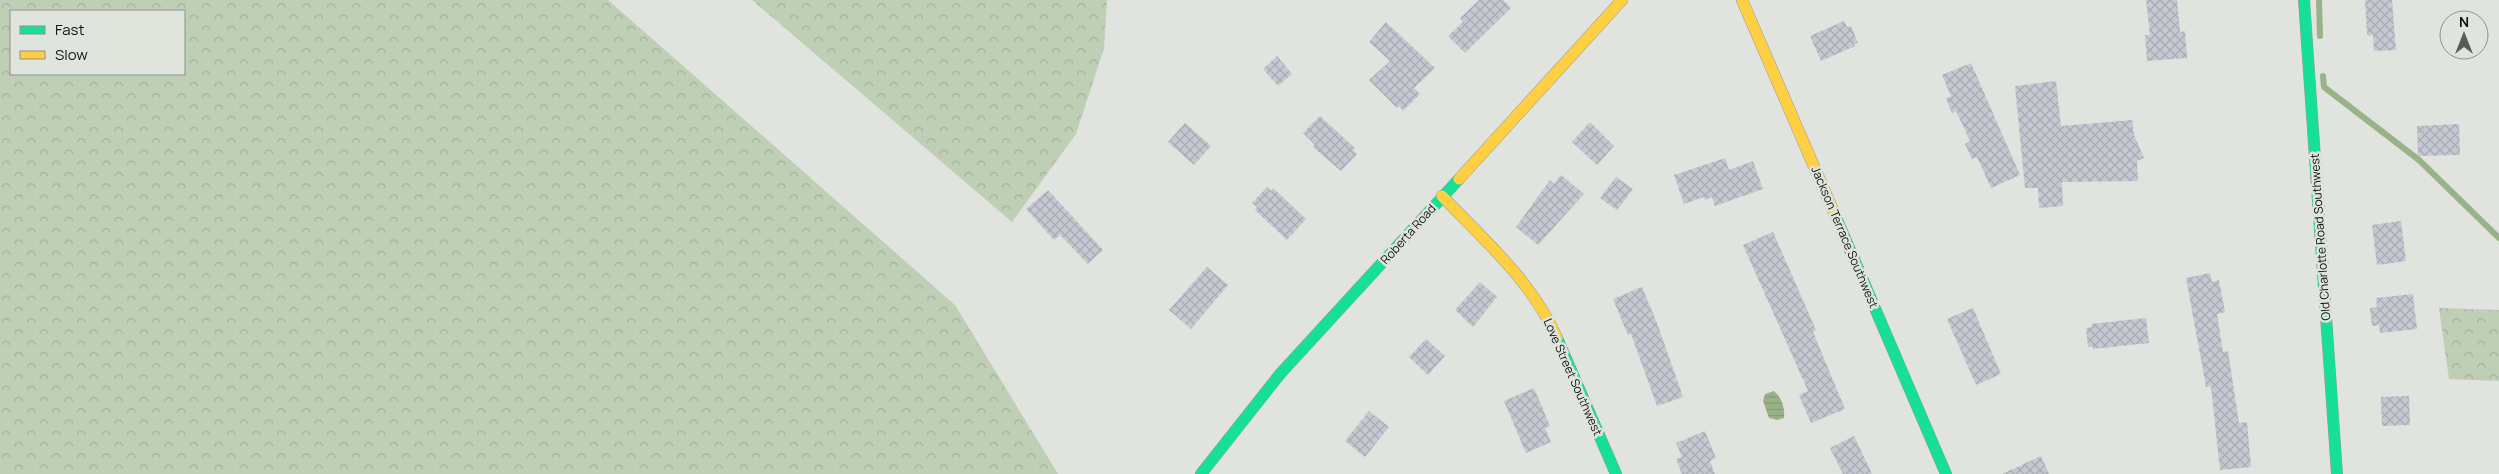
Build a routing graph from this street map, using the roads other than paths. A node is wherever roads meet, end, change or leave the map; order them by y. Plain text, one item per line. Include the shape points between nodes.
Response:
1 (1622, 0) edge
2 (1742, 0) edge
3 (2304, 0) edge
4 (1442, 196) junction
5 (1201, 474) edge
6 (1616, 474) edge
7 (1946, 474) edge
8 (2338, 474) edge

1 - 4 street, Roberta Road
2 - 7 street, Jackson Terrace Southwest
3 - 8 street, Old Charlotte Road Southwest
4 - 5 street, Roberta Road via 1280,374
4 - 6 street, Love Street Southwest via 1524,281 1548,318

